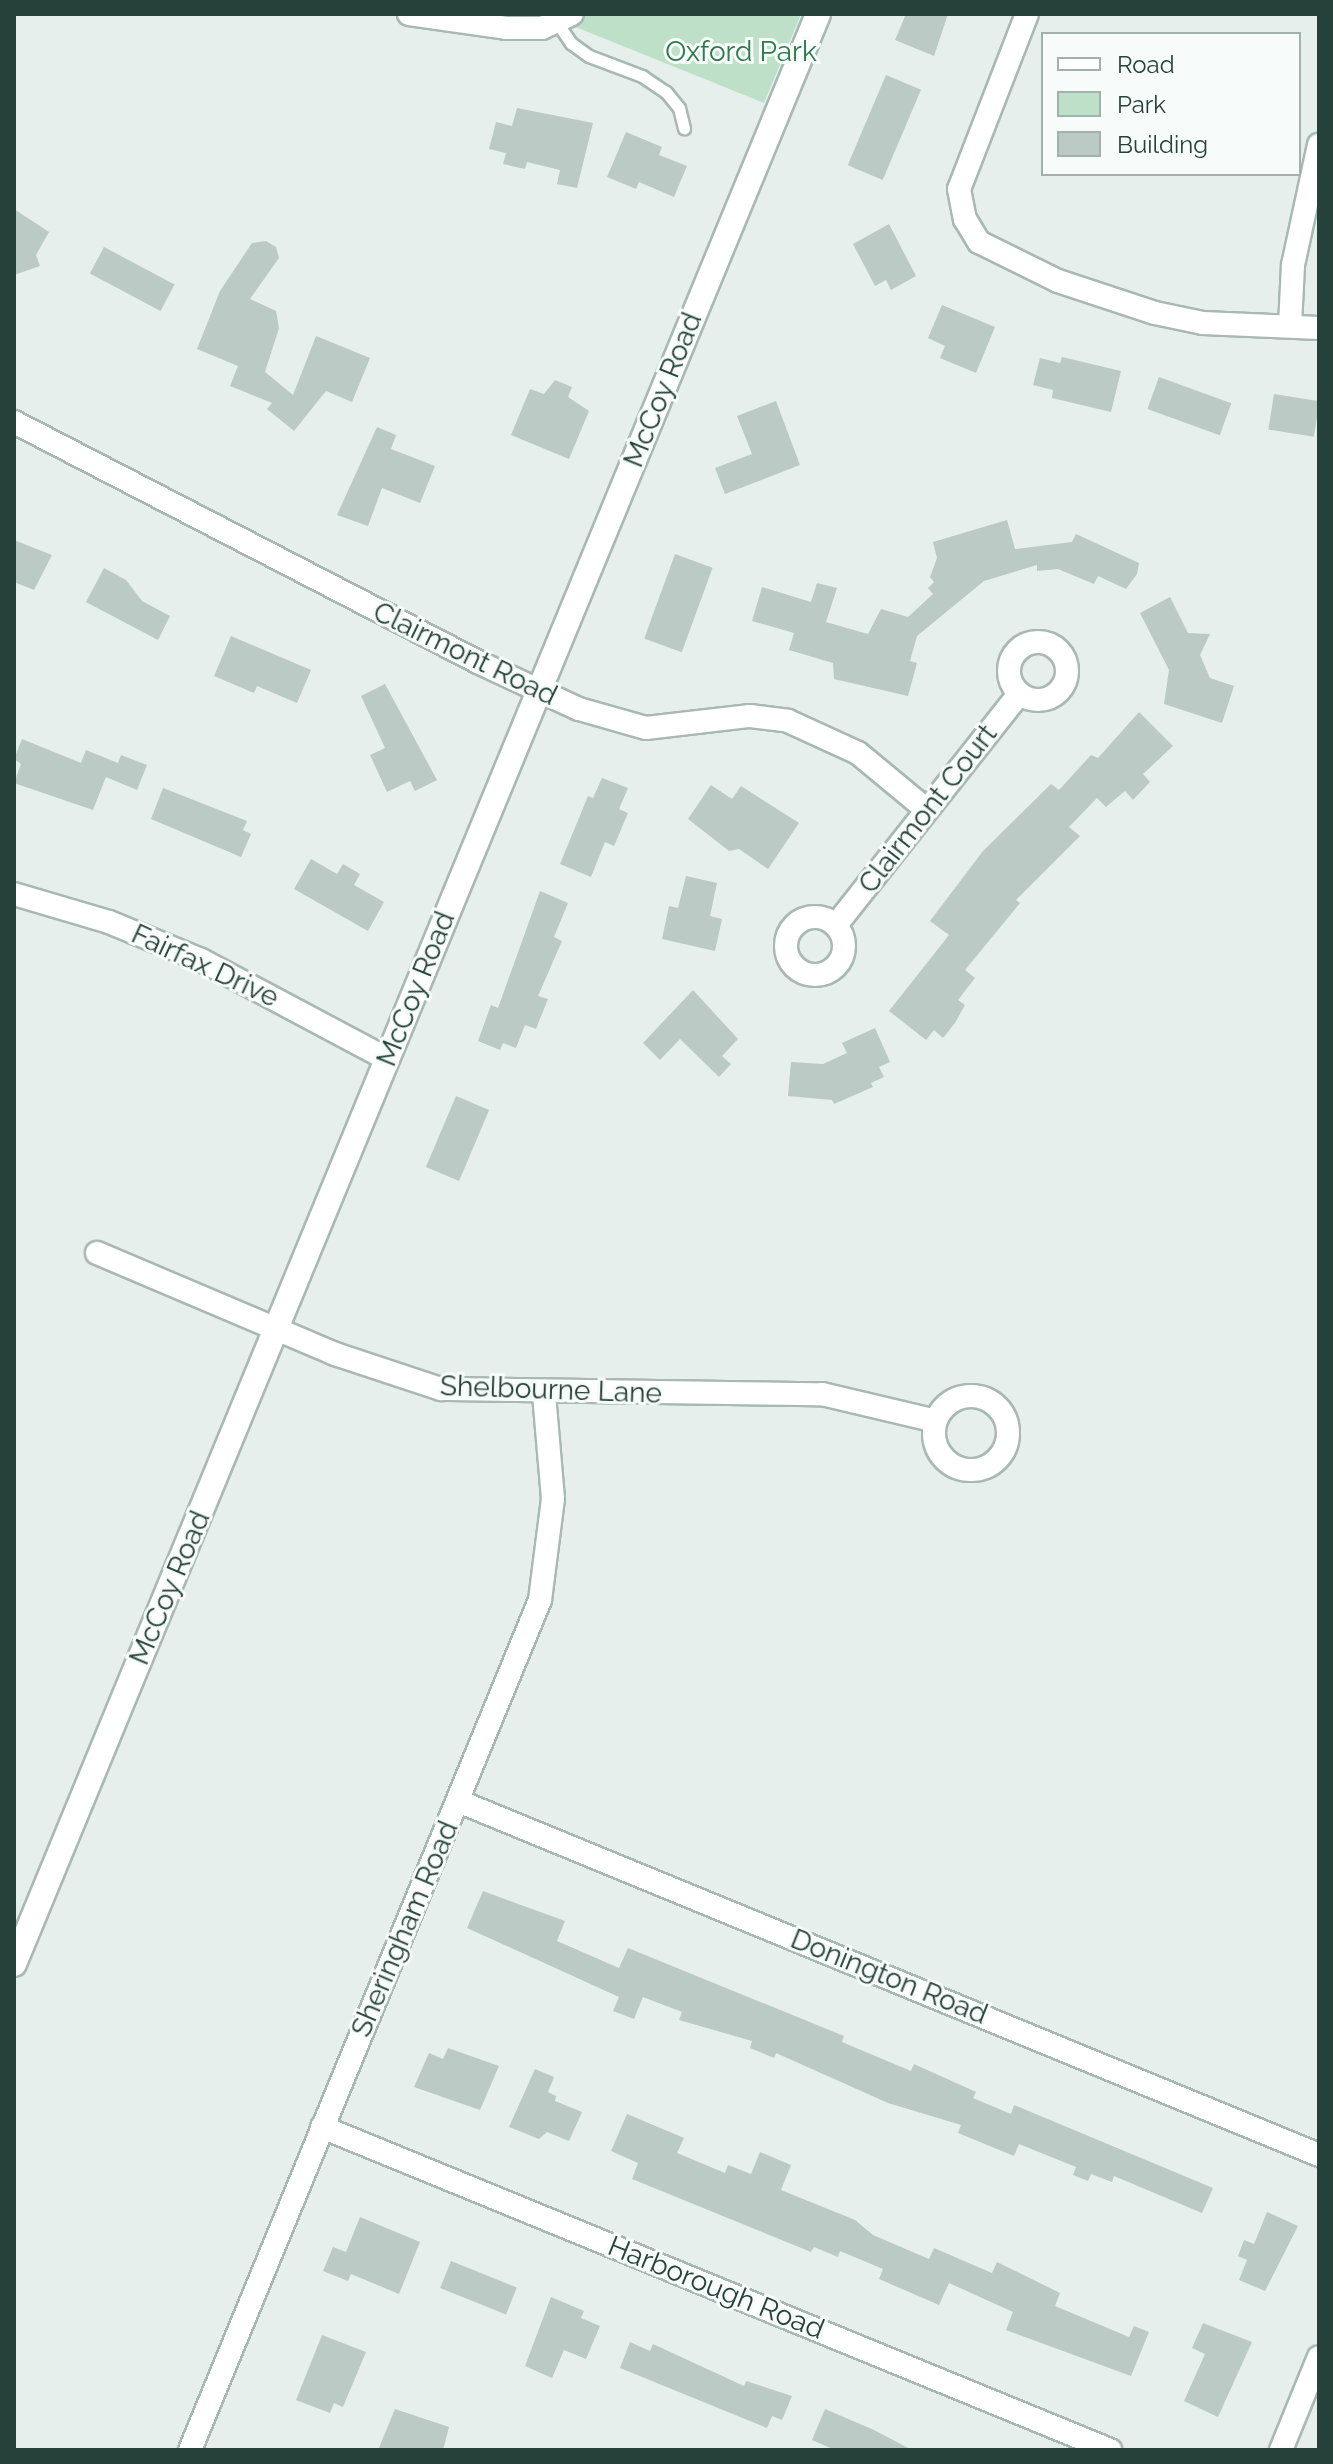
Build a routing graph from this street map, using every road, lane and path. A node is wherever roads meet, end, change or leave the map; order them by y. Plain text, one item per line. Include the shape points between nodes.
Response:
1 (409, 14) edge
2 (818, 14) edge
3 (1027, 14) edge
4 (564, 18) edge
5 (684, 128) dead end
6 (1319, 145) edge
7 (1290, 325) junction
8 (1319, 328) edge
9 (14, 422) edge
10 (538, 691) junction
11 (1019, 694) dead end
12 (927, 810) junction
13 (14, 894) edge
14 (836, 925) dead end
15 (387, 1059) junction
16 (97, 1253) dead end
17 (277, 1329) junction
18 (544, 1394) junction
19 (932, 1420) dead end
20 (458, 1801) junction
21 (14, 1964) edge
22 (322, 2127) junction
23 (1319, 2155) edge
24 (1319, 2357) edge
25 (190, 2450) edge
26 (1110, 2450) edge
27 (1281, 2450) edge

1 - 4 street via 506,28 542,28
2 - 10 main road, McCoy Road
3 - 7 street via 959,189 965,219 979,242 1111,300 1203,323
4 - 5 lane via 571,43 666,92 679,108
6 - 7 street via 1293,265
7 - 8 street
9 - 10 street, Clairmont Road
10 - 12 street, Clairmont Road via 646,728 750,716 788,721 858,753
10 - 15 main road, McCoy Road
11 - 12 street, Clairmont Court
12 - 14 street, Clairmont Court
13 - 15 street, Fairfax Drive via 109,922 201,960
15 - 17 main road, McCoy Road
16 - 17 street, Shelbourne Lane
17 - 18 street, Shelbourne Lane via 417,1383
17 - 21 main road, McCoy Road
18 - 19 street, Shelbourne Lane via 822,1394
18 - 20 street, Sheringham Road via 553,1499 540,1600
20 - 22 street, Sheringham Road
20 - 23 street, Donington Road
22 - 25 street, Sheringham Road
22 - 26 street, Harborough Road
24 - 27 street

